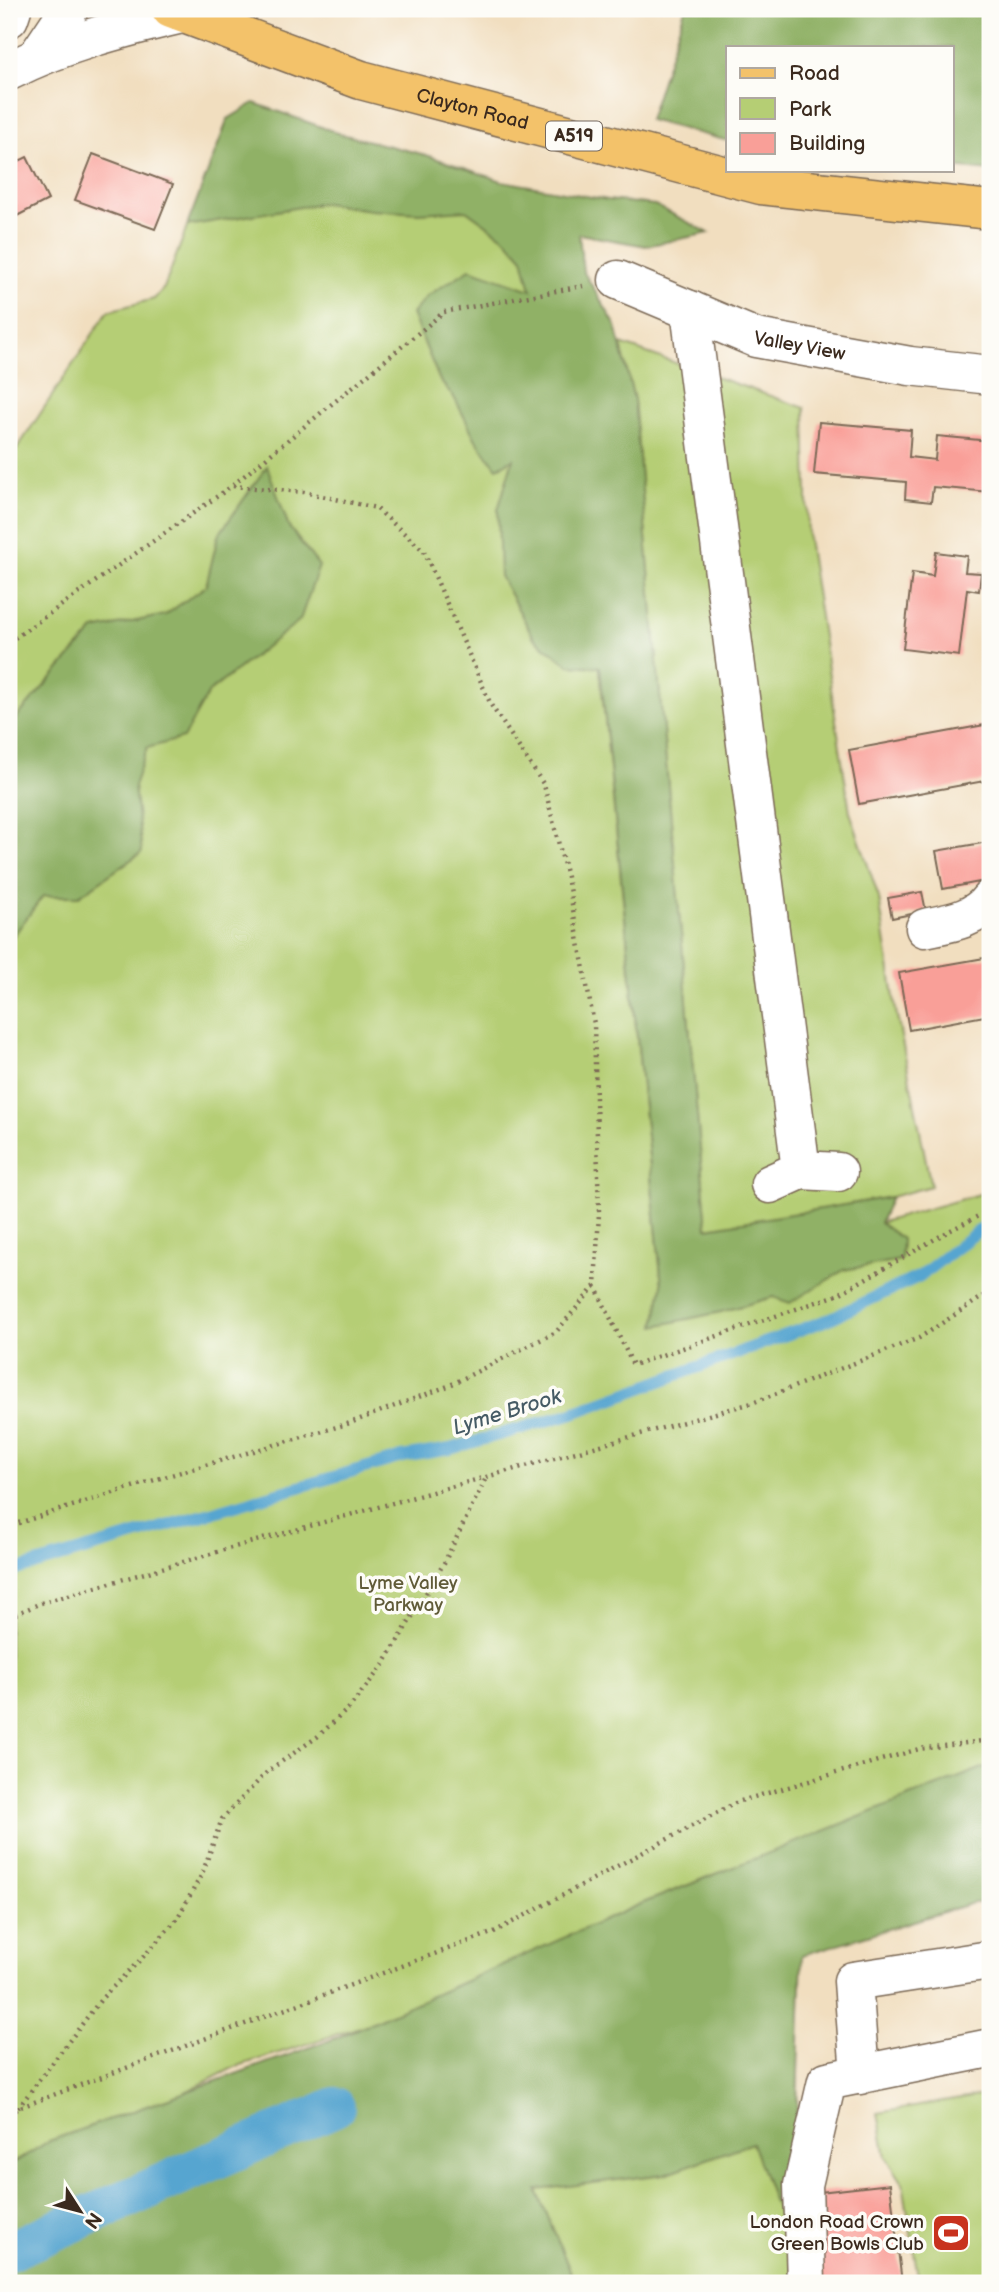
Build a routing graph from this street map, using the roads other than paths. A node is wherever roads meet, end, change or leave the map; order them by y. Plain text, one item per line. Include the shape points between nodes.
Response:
1 (12, 9) edge
2 (69, 9) edge
3 (176, 11) edge
4 (9, 18) edge
5 (23, 64) edge
6 (990, 210) edge
7 (618, 280) road end
8 (691, 310) junction
9 (990, 374) edge
10 (990, 899) edge
11 (925, 928) dead end
12 (838, 1172) dead end
13 (990, 1960) edge
14 (990, 2048) edge
15 (860, 2075) junction
16 (806, 2283) edge

1 - 4 street
2 - 5 street
3 - 5 street via 104,32
3 - 6 main road, Clayton Road / A519 via 361,80 761,185
7 - 8 street, Valley View
8 - 9 street, Valley View via 756,338 910,366
8 - 12 street via 785,1177
10 - 11 street via 965,919
13 - 15 street via 853,1981
14 - 15 street
15 - 16 street via 827,2081 803,2185

